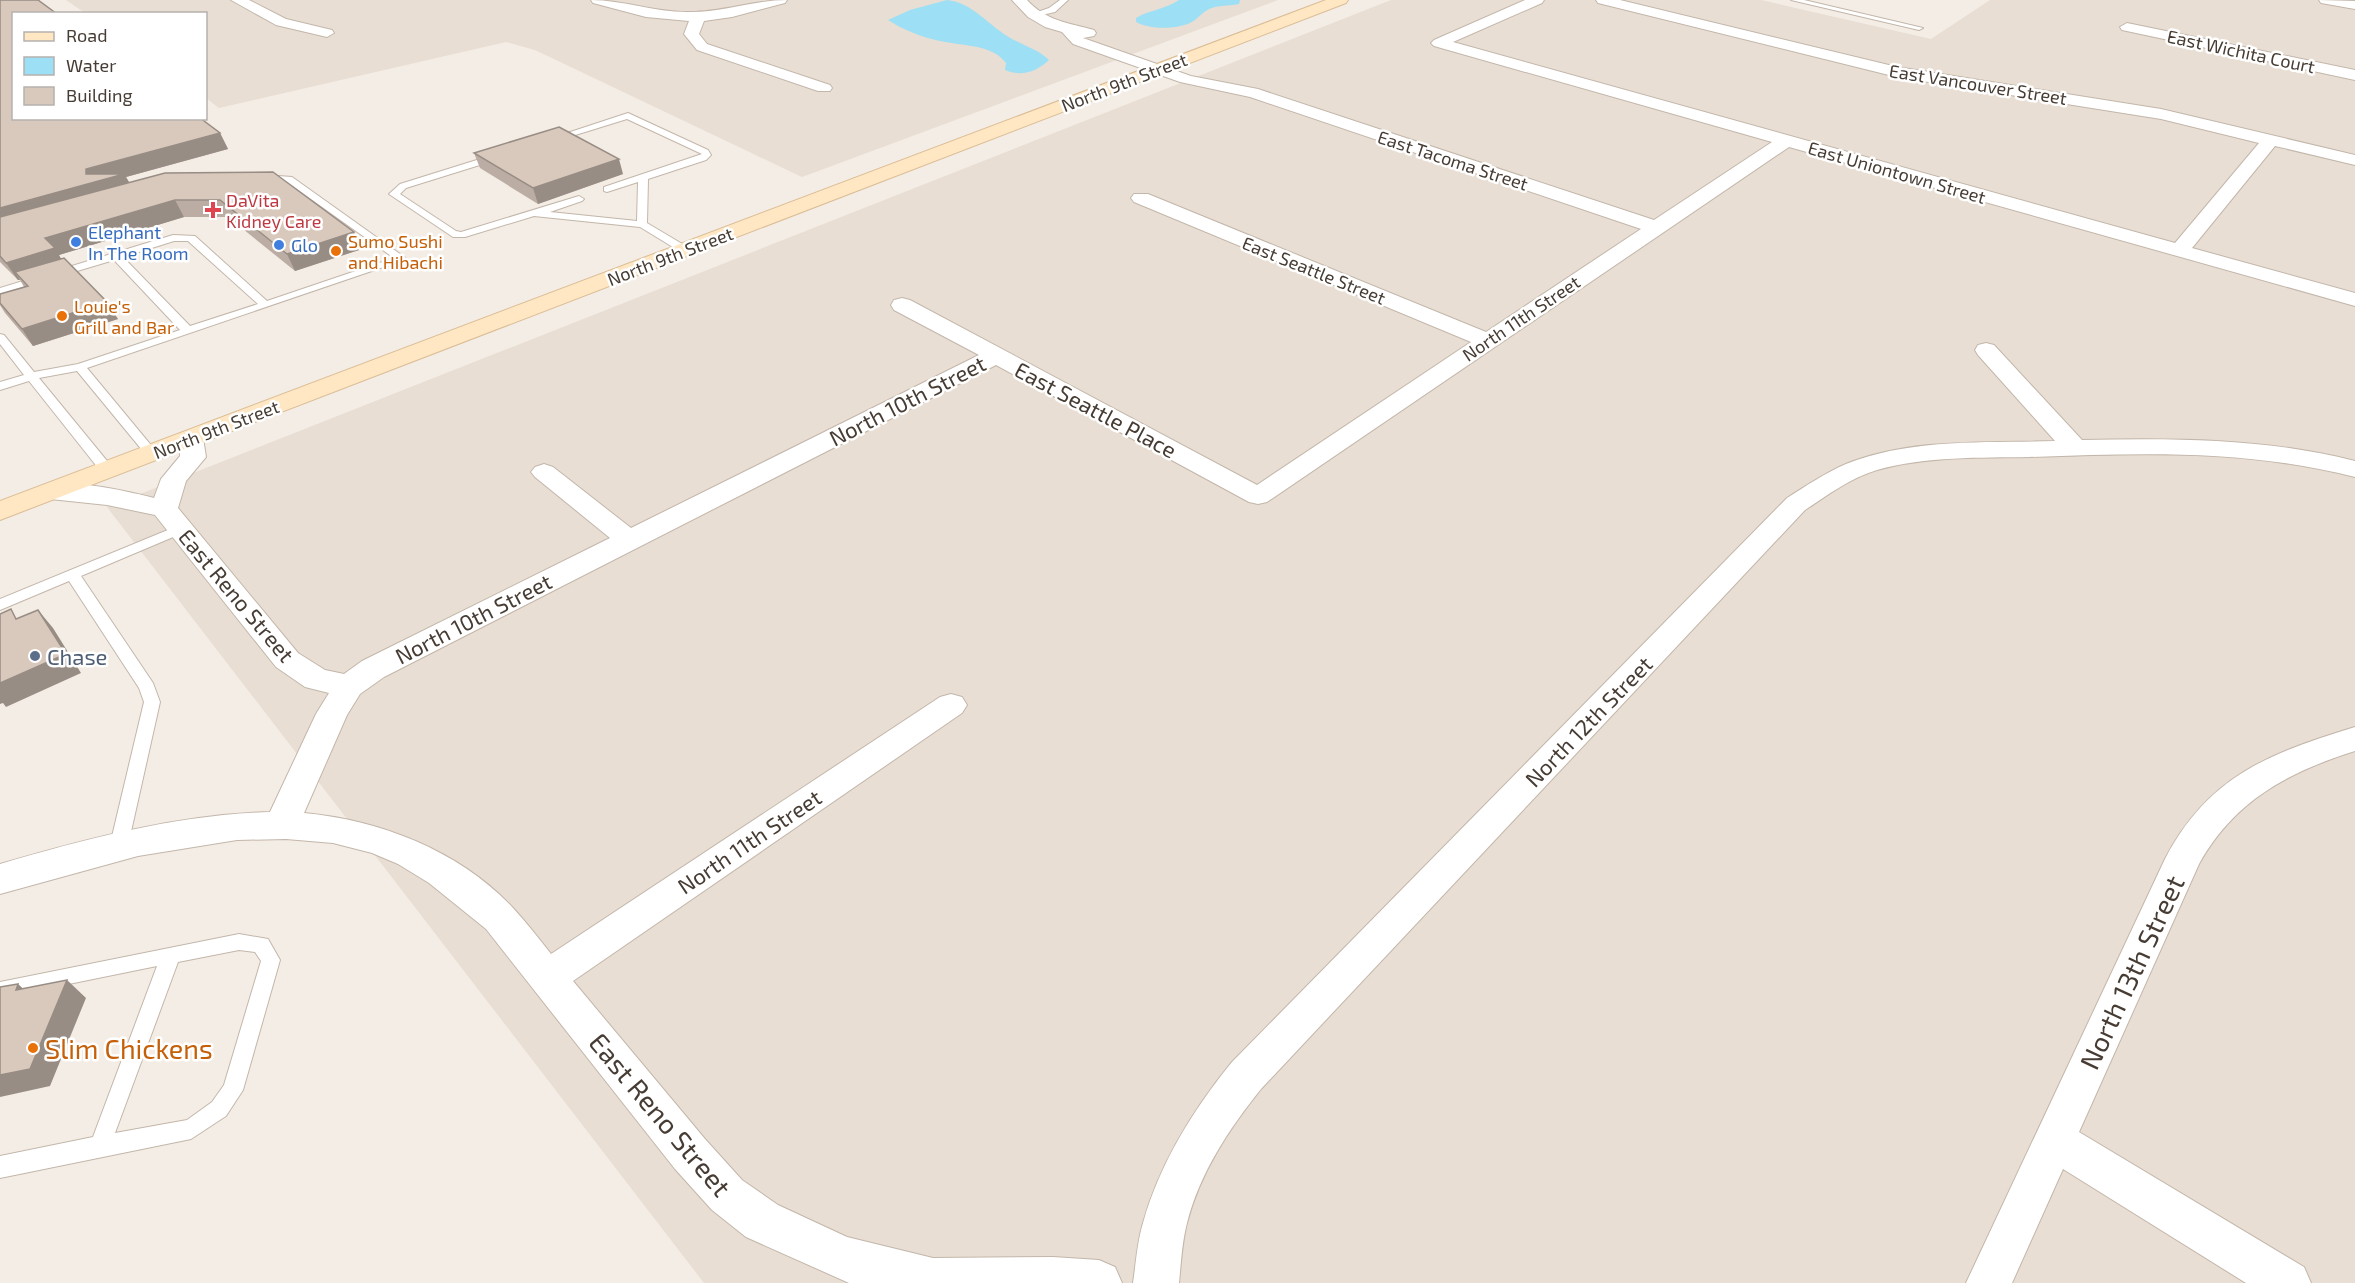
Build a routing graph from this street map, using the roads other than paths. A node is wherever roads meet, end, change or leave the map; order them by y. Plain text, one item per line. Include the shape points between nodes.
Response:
1 (238, 0) edge
2 (598, 0) edge
3 (780, 0) edge
4 (1018, 0) edge
5 (1064, 0) edge
6 (1340, 0) edge
7 (1537, 0) edge
8 (1603, 0) edge
9 (1799, 0) edge
10 (2326, 0) edge
11 (2355, 6) edge
12 (1033, 15) junction
13 (698, 17) junction
14 (2127, 27) dead end
15 (1919, 28) dead end
16 (1069, 31) junction
17 (327, 33) dead end
18 (1180, 61) junction
19 (1159, 69) junction
20 (2355, 75) edge
21 (824, 88) dead end
22 (1252, 92) junction
23 (2271, 140) junction
24 (546, 141) edge
25 (1785, 141) junction
26 (502, 155) edge
27 (2355, 160) edge
28 (642, 177) junction
29 (256, 178) edge
30 (607, 189) edge
31 (579, 198) edge
32 (1141, 198) dead end
33 (534, 213) junction
34 (642, 224) junction
35 (1655, 227) junction
36 (685, 250) junction
37 (2179, 251) junction
38 (116, 256) junction
39 (0, 291) edge
40 (2355, 300) edge
41 (266, 305) junction
42 (902, 305) dead end
43 (188, 331) junction
44 (0, 337) edge
45 (1487, 341) junction
46 (1986, 350) dead end
47 (995, 356) junction
48 (80, 367) junction
49 (32, 376) junction
50 (0, 386) edge
51 (191, 438) junction
52 (2075, 448) junction
53 (151, 453) junction
54 (2355, 469) edge
55 (107, 470) junction
56 (544, 472) dead end
57 (50, 492) junction
58 (1258, 496) joint
59 (0, 511) edge
60 (172, 519) junction
61 (629, 540) junction
62 (72, 574) junction
63 (0, 605) edge
64 (349, 686) junction
65 (951, 705) dead end
66 (2355, 739) edge
67 (281, 826) junction
68 (119, 845) junction
69 (0, 879) edge
70 (171, 955) junction
71 (547, 978) junction
72 (0, 990) edge
73 (2054, 1140) junction
74 (100, 1146) junction
75 (0, 1167) edge
76 (1099, 1283) edge
77 (1156, 1283) edge
78 (1989, 1283) edge
79 (2288, 1283) edge

1 - 17 street via 281,22
2 - 13 street via 662,17
3 - 13 street via 745,12
4 - 12 street, East Tacoma Street
5 - 12 lane via 1052,10
6 - 18 main road, North 9th Street
7 - 25 street, East Uniontown Street via 1439,43
8 - 23 street, East Vancouver Street via 1897,72 2161,114
9 - 15 lane
10 - 11 street
12 - 16 street, East Tacoma Street
13 - 21 street via 691,34 702,47
14 - 20 street, East Wichita Court
16 - 18 street, East Tacoma Street via 1098,35
16 - 19 street, East Tacoma Street via 1078,41
18 - 19 main road, North 9th Street
18 - 22 street, East Tacoma Street via 1237,81
19 - 22 street, East Tacoma Street via 1222,89
19 - 36 main road, North 9th Street
22 - 35 street, East Tacoma Street
23 - 27 street, East Vancouver Street
23 - 37 street
24 - 28 lane via 628,116 707,155
25 - 35 street, North 11th Street
25 - 37 street, East Uniontown Street
26 - 33 lane via 403,186 394,194 453,234
28 - 30 lane
28 - 34 lane
29 - 41 lane via 289,179 402,259
31 - 33 lane
32 - 45 street, East Seattle Street
33 - 34 lane
34 - 36 lane
35 - 45 street, North 11th Street
36 - 51 main road, North 9th Street
37 - 40 street, East Uniontown Street
38 - 39 lane
38 - 41 lane via 173,238 191,238
38 - 43 lane
41 - 43 lane
42 - 47 street, East Seattle Place
43 - 48 lane
44 - 49 lane
45 - 58 street, North 11th Street
46 - 52 street
47 - 58 street, East Seattle Place
47 - 61 street, North 10th Street
48 - 49 lane
48 - 53 lane
49 - 50 lane
49 - 55 lane
51 - 53 main road, North 9th Street
51 - 60 street, East Reno Street via 193,457 174,479
52 - 54 street via 2247,450
52 - 77 street, North 12th Street via 1948,452 1886,460 1845,473 1796,504 1244,1077 1190,1157 1165,1224
53 - 55 main road, North 9th Street
55 - 57 main road, North 9th Street
56 - 61 street
57 - 59 main road, North 9th Street
57 - 60 street, East Reno Street via 106,495 143,502
60 - 62 lane
60 - 64 street, East Reno Street via 287,660 316,679
61 - 64 street, North 10th Street via 373,669
62 - 63 lane
62 - 68 lane via 147,687 152,702
64 - 67 street, North 10th Street via 332,714
65 - 71 street, North 11th Street
66 - 73 street, North 13th Street via 2306,754 2261,776 2230,797 2206,822 2183,859
67 - 68 street via 184,832
67 - 71 street, East Reno Street via 333,829 377,840 423,860 466,888 499,918
68 - 69 street
70 - 72 lane
70 - 74 lane
70 - 74 lane via 239,942 261,945 271,960 233,1090 219,1109 191,1129
71 - 76 street, East Reno Street via 690,1154 728,1195 762,1221 843,1259 933,1281
73 - 78 street, North 13th Street
73 - 79 street
74 - 75 lane

